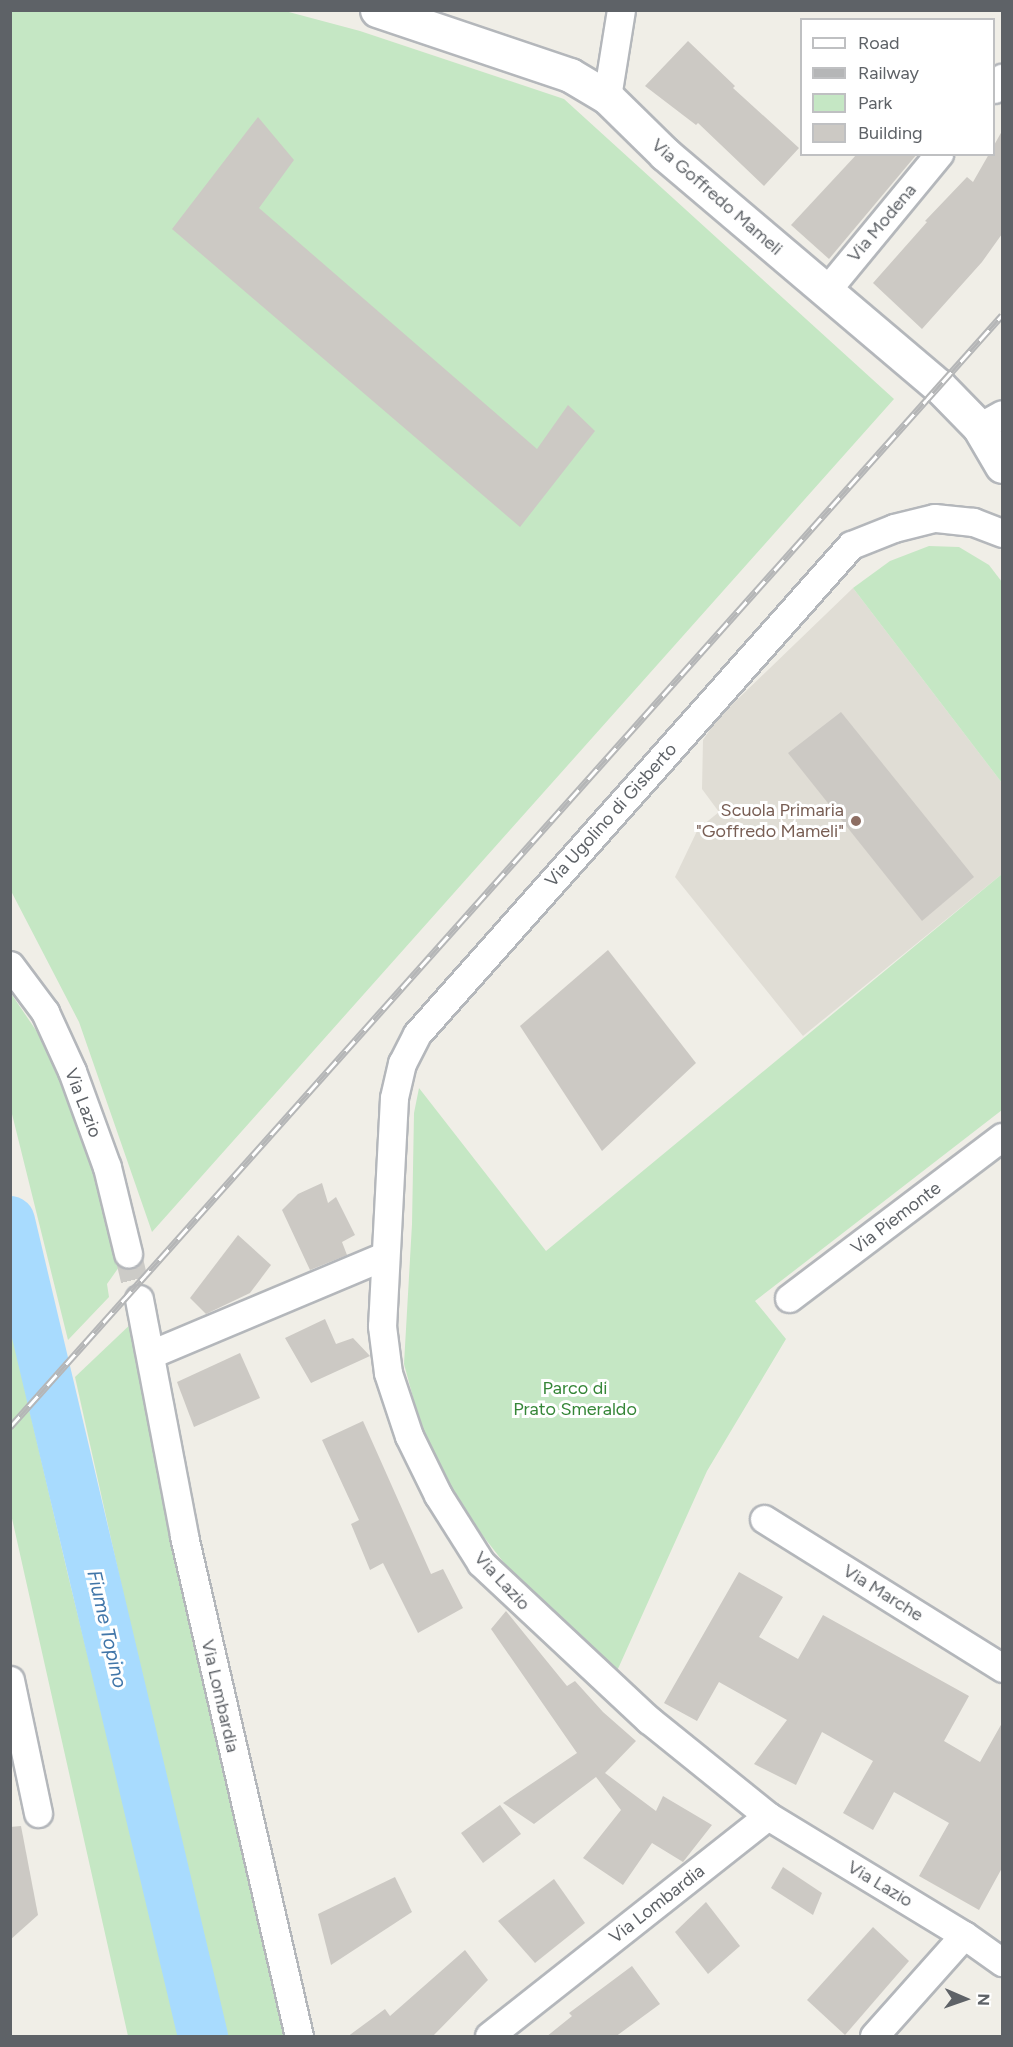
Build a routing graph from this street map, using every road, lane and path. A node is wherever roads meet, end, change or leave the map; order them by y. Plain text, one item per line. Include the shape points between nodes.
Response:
1 (377, 10) edge
2 (621, 10) edge
3 (607, 97) junction
4 (937, 156) edge
5 (826, 291) junction
6 (991, 420) edge
7 (1002, 466) edge
8 (1002, 533) edge
9 (10, 964) edge
10 (1002, 1137) edge
11 (128, 1253) tunnel mouth
12 (384, 1256) junction
13 (789, 1298) dead end
14 (139, 1299) tunnel mouth
15 (151, 1354) junction
16 (764, 1519) dead end
17 (1002, 1668) edge
18 (10, 1680) edge
19 (38, 1813) dead end
20 (768, 1816) junction
21 (964, 1935) junction
22 (1002, 1962) edge
23 (299, 2037) edge
24 (489, 2037) edge
25 (874, 2037) edge

1 - 3 main road, Via Goffredo Mameli via 570,75
2 - 3 street
3 - 5 main road, Via Goffredo Mameli via 665,154
4 - 5 street, Via Modena
5 - 6 main road, Via Goffredo Mameli via 939,386
6 - 7 main road, Via Goffredo Mameli
8 - 12 street, Via Ugolino di Gisberto via 973,522 934,519 894,528 851,545 417,1034 402,1063 394,1098
9 - 11 street, Via Lazio via 45,1012 72,1071 107,1167
10 - 13 street, Via Piemonte
12 - 15 street
12 - 20 street, Via Lazio via 382,1326 388,1373 409,1436 438,1495 481,1563 649,1720
14 - 15 street
15 - 23 street, Via Lombardia via 184,1536
16 - 17 street, Via Marche
18 - 19 street
20 - 21 street, Via Lazio
20 - 24 street, Via Lombardia
21 - 22 street, Via Lazio
21 - 25 street

